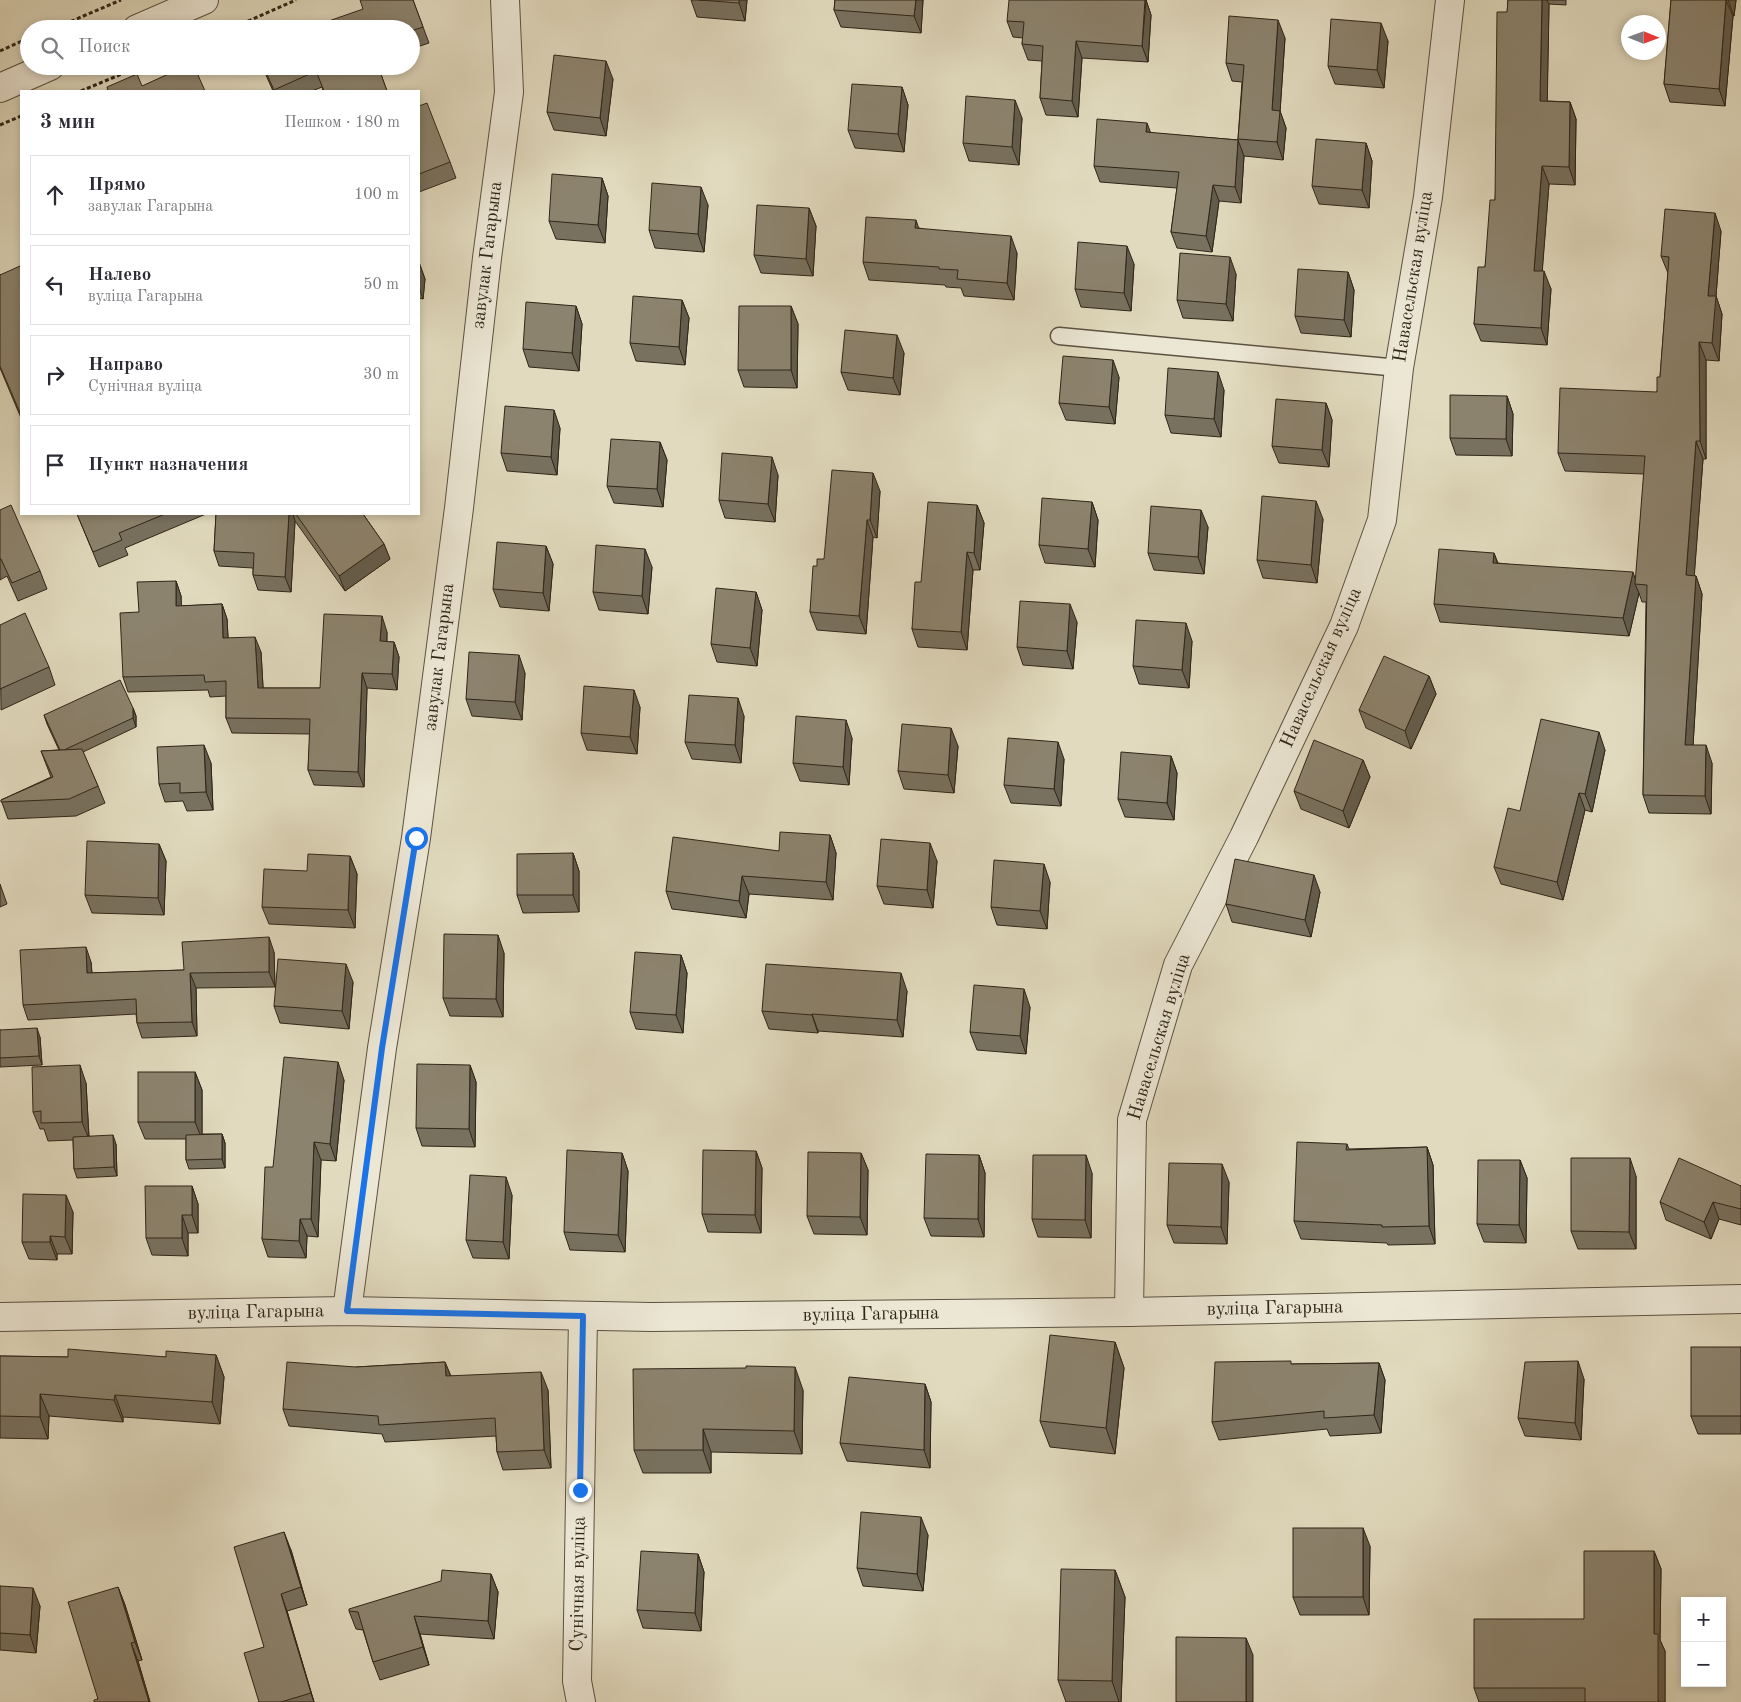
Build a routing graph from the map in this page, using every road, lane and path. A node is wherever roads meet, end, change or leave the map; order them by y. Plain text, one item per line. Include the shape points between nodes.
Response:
1 (121, 0) edge
2 (204, 0) edge
3 (296, 0) edge
4 (505, 0) edge
5 (1450, 0) edge
6 (74, 20) edge
7 (158, 20) edge
8 (250, 20) edge
9 (20, 43) edge
10 (0, 51) edge
11 (30, 75) edge
12 (119, 75) edge
13 (0, 88) edge
14 (83, 90) edge
15 (20, 116) edge
16 (0, 125) edge
17 (1059, 336) dead end
18 (1399, 368) junction
19 (1741, 1298) edge
20 (347, 1311) junction
21 (1129, 1312) junction
22 (583, 1316) junction
23 (0, 1317) edge
24 (581, 1702) edge

1 - 6 path
2 - 7 street
3 - 8 path
4 - 20 street, завулак Гагарына via 508,92 459,508 422,792 382,1048
5 - 18 street, Навасельская вуліца via 1428,197
9 - 10 path
11 - 13 street
12 - 14 path
15 - 16 path
17 - 18 lane
18 - 21 street, Навасельская вуліца via 1382,520 1344,626 1244,838 1178,965 1132,1120
19 - 21 street, вуліца Гагарына
20 - 22 street, вуліца Гагарына
20 - 23 street, вуліца Гагарына
21 - 22 street, вуліца Гагарына
22 - 24 street, Сунічная вуліца via 577,1681

